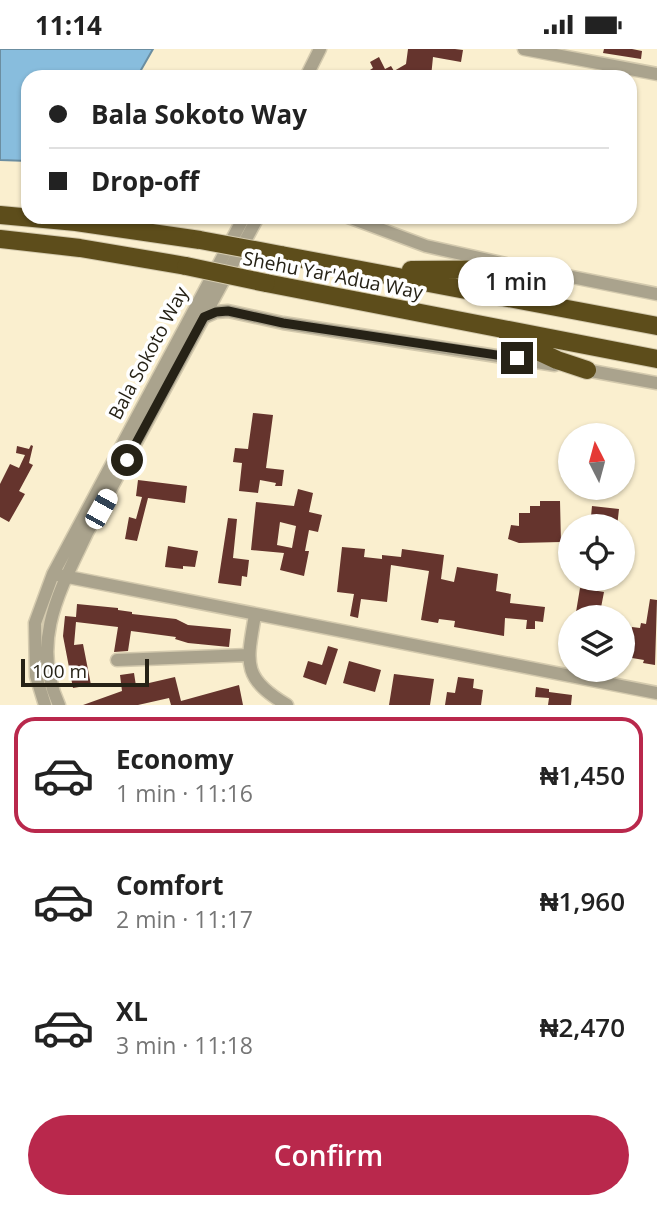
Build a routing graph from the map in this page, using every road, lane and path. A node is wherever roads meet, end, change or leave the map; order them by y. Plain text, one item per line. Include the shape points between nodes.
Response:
1 (320, 49) edge
2 (524, 49) edge
3 (310, 70) edge
4 (636, 70) edge
5 (637, 70) edge
6 (657, 74) edge
7 (0, 215) edge
8 (21, 217) edge
9 (90, 224) edge
10 (240, 224) edge
11 (254, 224) edge
12 (367, 224) edge
13 (0, 239) edge
14 (329, 263) junction
15 (533, 269) junction
16 (210, 280) junction
17 (657, 294) edge
18 (214, 302) junction
19 (228, 311) junction
20 (420, 313) junction
21 (204, 317) junction
22 (657, 326) edge
23 (657, 359) edge
24 (587, 370) junction
25 (657, 383) edge
26 (53, 574) junction
27 (66, 579) junction
28 (255, 615) junction
29 (248, 655) junction
30 (117, 660) dead end
31 (657, 693) edge
32 (45, 705) edge
33 (59, 705) edge
34 (287, 705) edge

1 - 3 street
2 - 4 street
5 - 6 street
7 - 8 highway, Shehu Yar'Adua Way, bridge
9 - 14 highway, Shehu Yar'Adua Way, bridge
10 - 16 street, Bala Sokoto Way
11 - 18 street, Bala Sokoto Way
12 - 15 street via 426,246
13 - 20 highway, Shehu Yar'Adua Way, bridge via 80,248
14 - 15 highway via 396,270
14 - 22 highway, Shehu Yar'Adua Way
15 - 17 street
16 - 18 street via 208,291
16 - 26 street, Bala Sokoto Way
18 - 19 street
18 - 21 street, Bala Sokoto Way
19 - 21 street
19 - 24 street
20 - 23 highway, Shehu Yar'Adua Way
20 - 24 highway via 504,335
21 - 27 street, Bala Sokoto Way
24 - 25 street
26 - 27 street
26 - 32 street, Bala Sokoto Way via 35,623 36,676
27 - 28 street
27 - 33 street, Bala Sokoto Way via 49,622 48,660
28 - 29 street
28 - 31 street
29 - 30 street
29 - 34 street via 255,679

